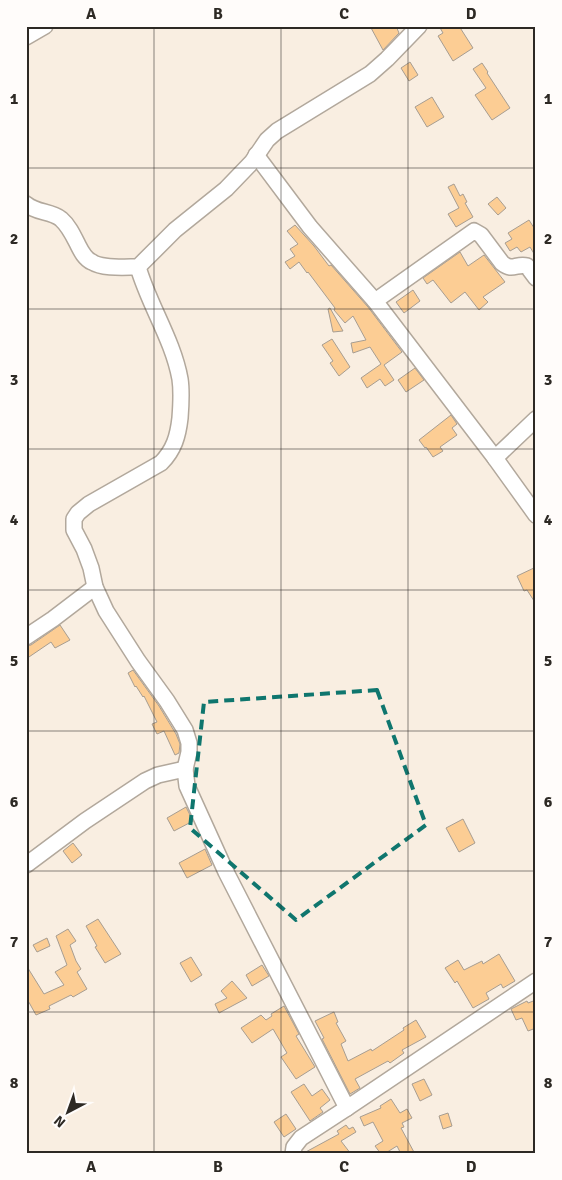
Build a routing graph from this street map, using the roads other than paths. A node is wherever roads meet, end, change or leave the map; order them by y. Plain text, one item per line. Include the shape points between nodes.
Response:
1 (45, 26) edge
2 (419, 26) edge
3 (26, 37) edge
4 (256, 155) junction
5 (26, 204) edge
6 (138, 267) junction
7 (536, 278) edge
8 (375, 301) junction
9 (536, 419) edge
10 (495, 458) junction
11 (536, 515) edge
12 (94, 587) junction
13 (26, 637) edge
14 (185, 769) junction
15 (26, 865) edge
16 (536, 981) edge
17 (347, 1108) junction
18 (293, 1154) edge

1 - 3 street
2 - 4 street via 370,74 277,131
4 - 6 street via 226,189 175,230
4 - 8 street via 310,227
5 - 6 street via 63,221 91,262
6 - 12 street via 172,350 180,380 180,422 173,449 161,463 89,504 74,519 74,530 91,568
7 - 8 street via 527,266 511,268 502,263 481,235 474,231
8 - 10 street
9 - 10 street
10 - 11 street
12 - 13 street
12 - 14 street via 111,619 185,730 189,752
14 - 15 street via 145,781
14 - 17 street via 187,786 226,872
16 - 17 street
17 - 18 street via 301,1138

